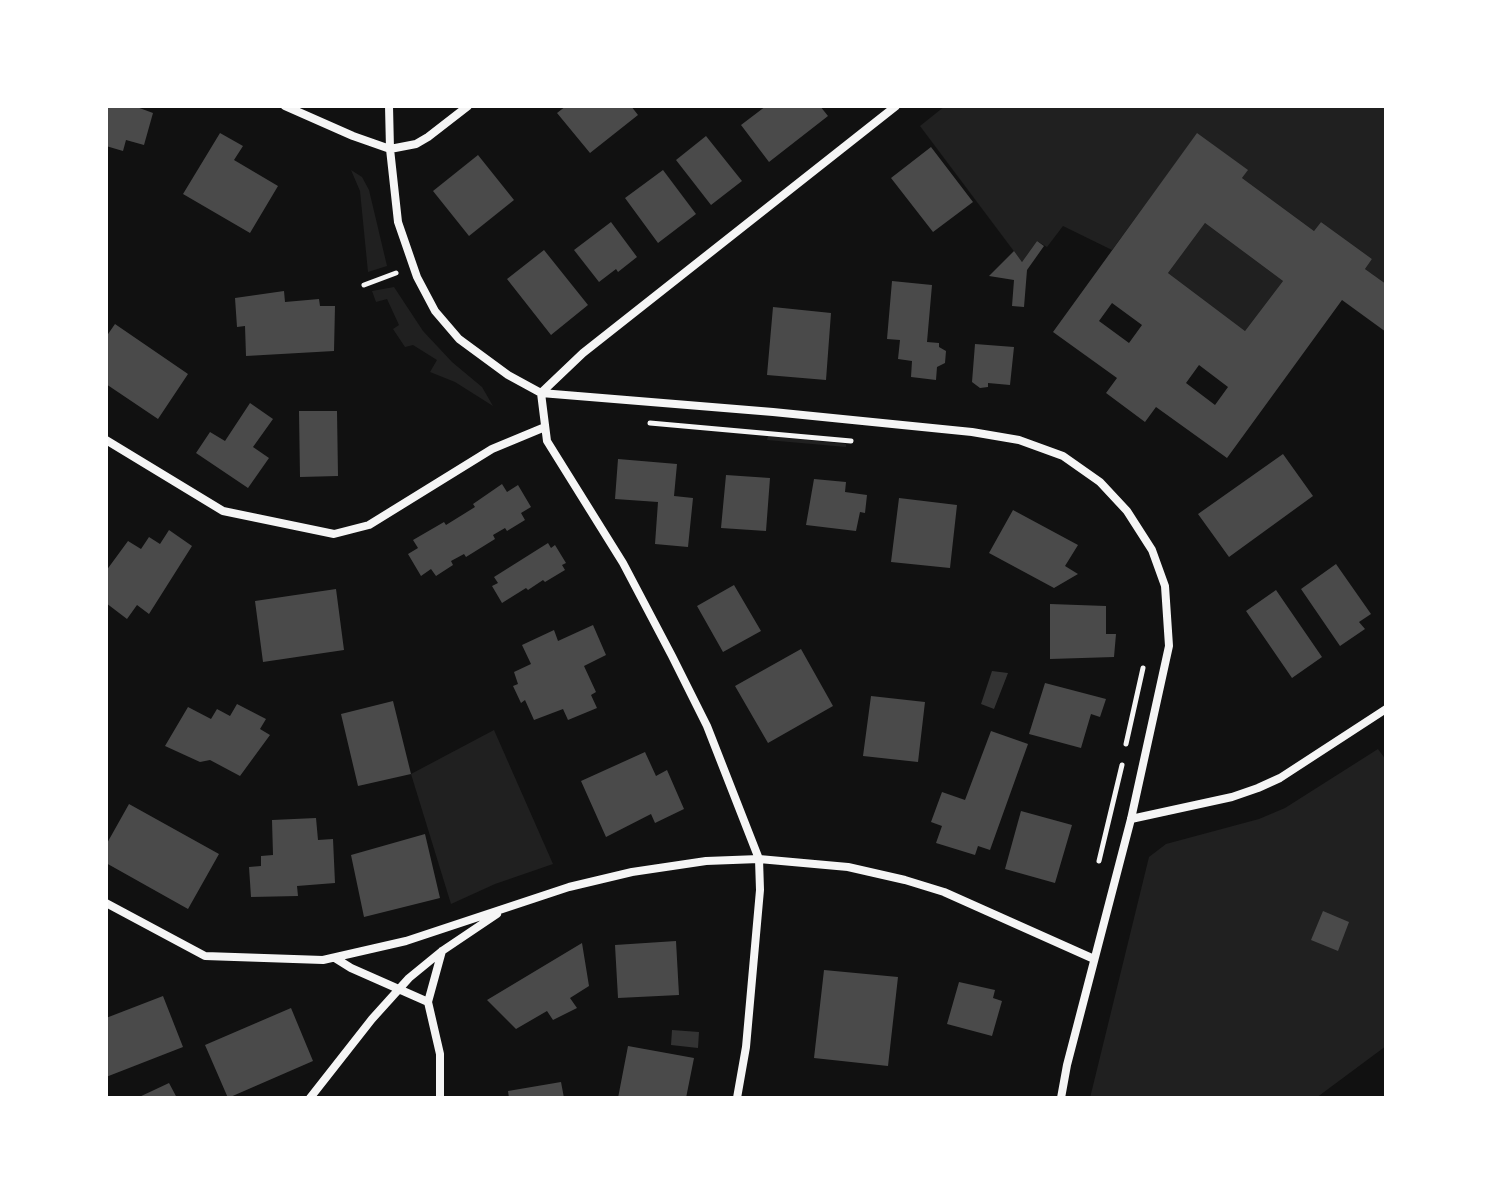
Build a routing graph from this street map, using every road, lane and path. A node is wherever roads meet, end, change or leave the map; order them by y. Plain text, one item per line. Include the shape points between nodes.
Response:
1 (285, 106) edge
2 (389, 106) edge
3 (468, 106) edge
4 (896, 106) edge
5 (390, 149) junction
6 (392, 259) dead end
7 (396, 273) junction
8 (364, 285) dead end
9 (401, 285) dead end
10 (541, 393) junction
11 (639, 421) dead end
12 (545, 427) junction
13 (106, 440) edge
14 (854, 441) dead end
15 (1145, 660) dead end
16 (1386, 709) edge
17 (1131, 819) junction
18 (759, 859) junction
19 (1097, 867) dead end
20 (106, 903) edge
21 (508, 907) junction
22 (442, 951) junction
23 (335, 958) junction
24 (1094, 959) junction
25 (398, 990) junction
26 (428, 1002) junction
27 (310, 1098) edge
28 (440, 1098) edge
29 (737, 1098) edge
30 (1061, 1098) edge

1 - 5 street
2 - 5 street
3 - 5 street via 416,144
4 - 10 street via 583,353
5 - 10 street via 398,222 435,311 459,339
6 - 7 path
7 - 8 path
7 - 9 path
10 - 12 street
10 - 17 street via 972,432 1019,440 1063,456 1100,482 1152,550 1167,601 1169,646
11 - 14 path
12 - 13 street via 492,449 369,525 334,534 223,511
12 - 18 street via 547,441 623,563 707,726
15 - 19 path
16 - 17 street via 1258,788
17 - 24 street
18 - 21 street via 632,872
18 - 24 street via 848,867 905,880
18 - 29 street via 746,1047
20 - 23 street via 205,956
21 - 22 street
21 - 23 street
22 - 25 street
22 - 26 street
23 - 25 street
24 - 30 street
25 - 26 street
25 - 27 street
26 - 28 street via 440,1054

